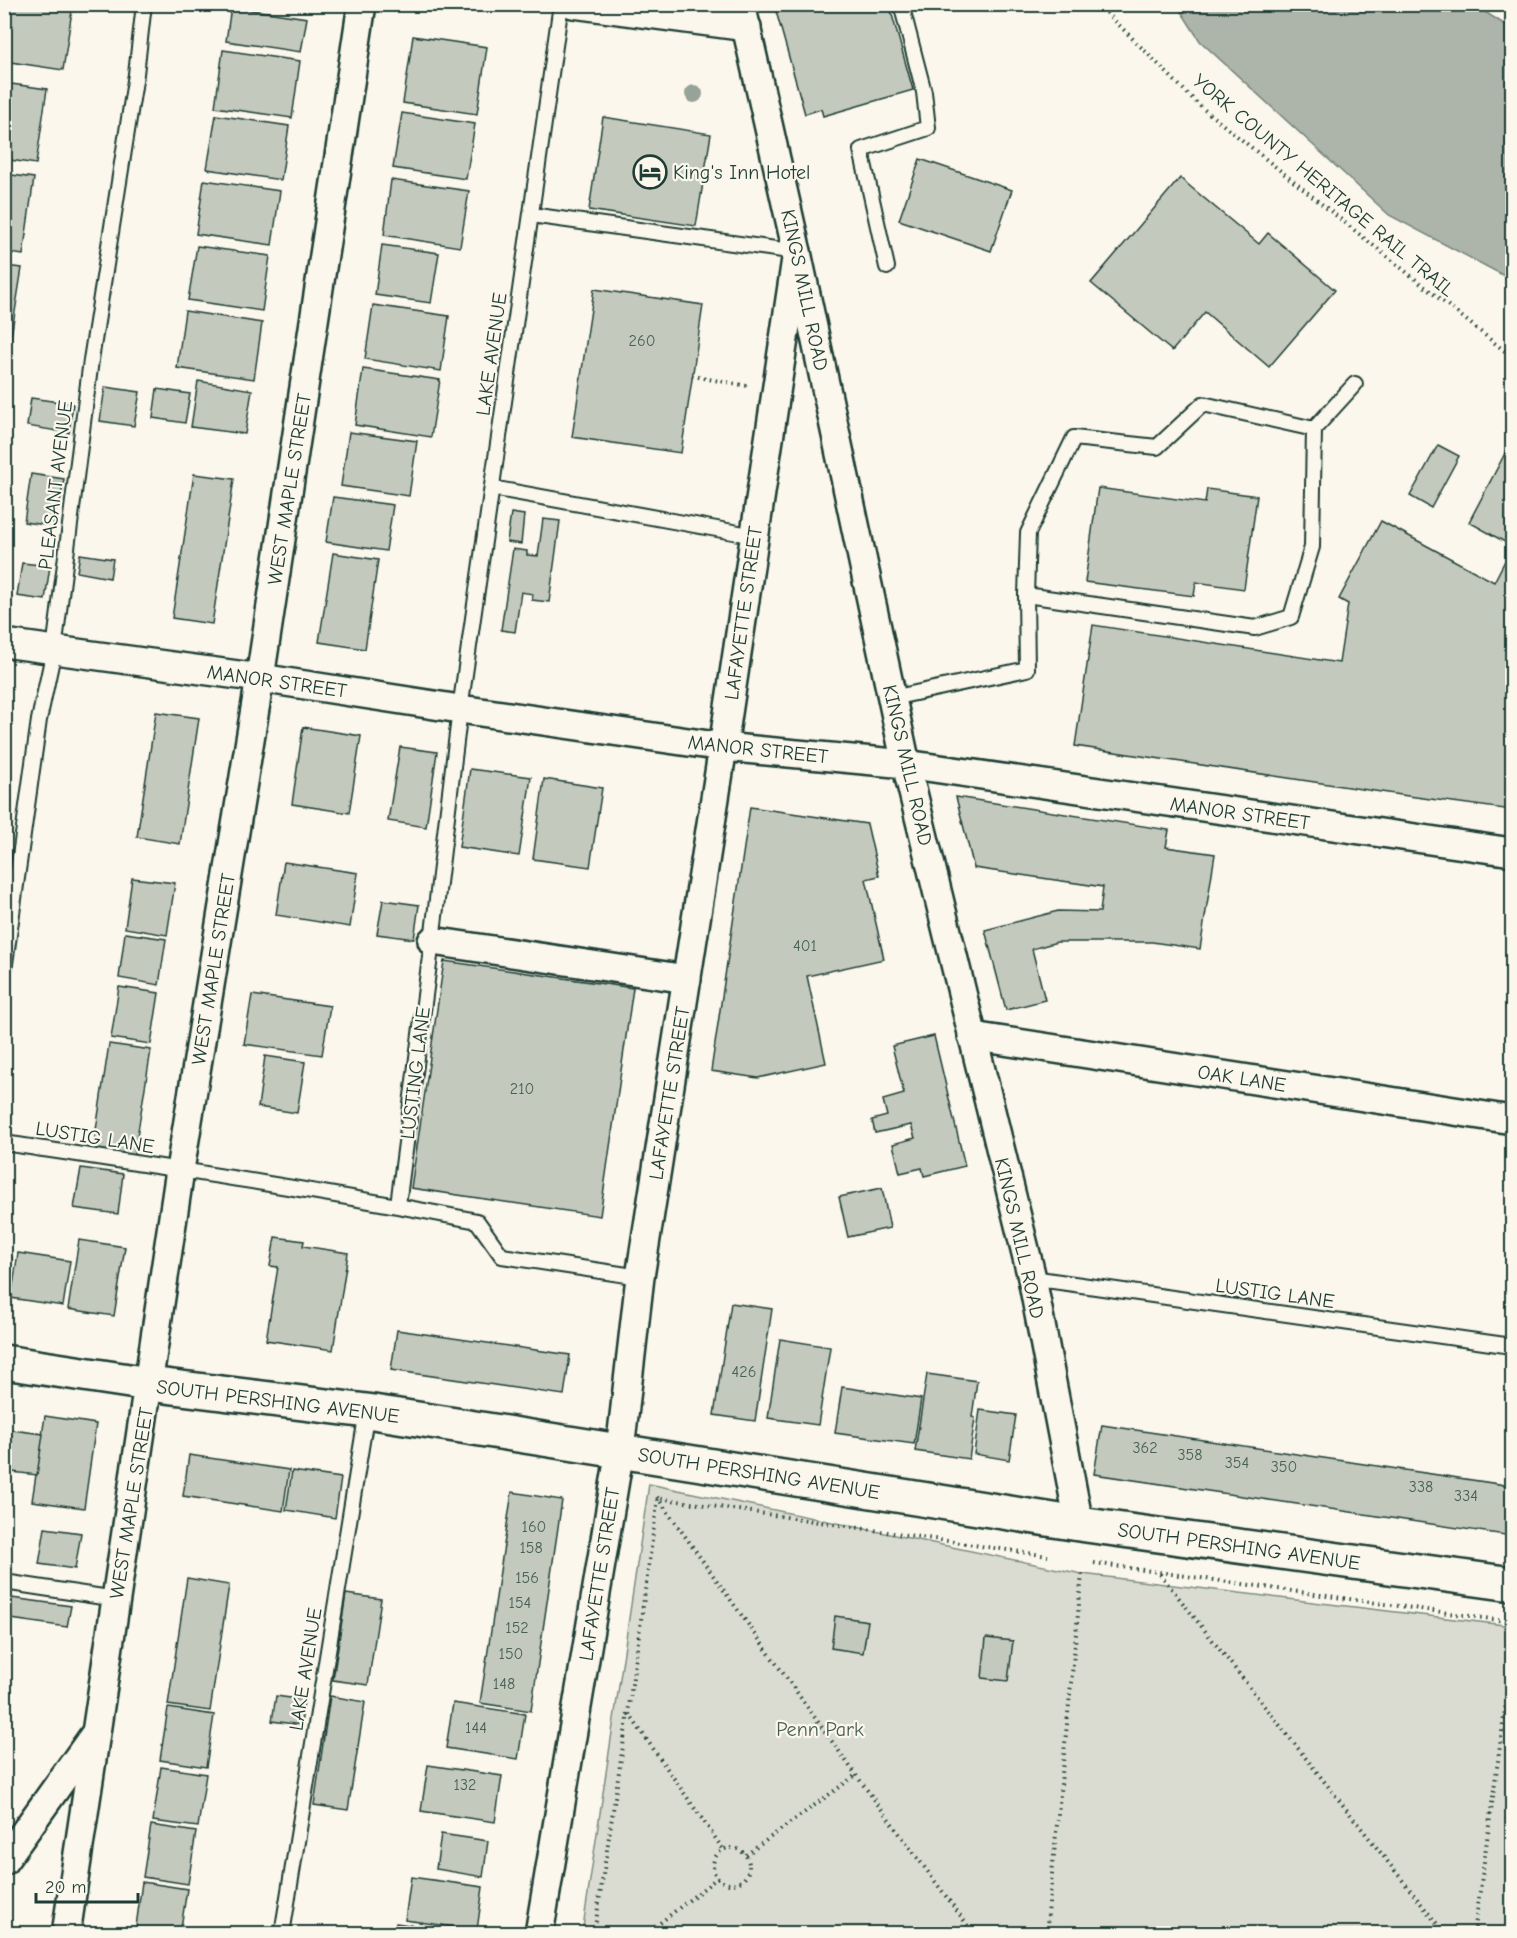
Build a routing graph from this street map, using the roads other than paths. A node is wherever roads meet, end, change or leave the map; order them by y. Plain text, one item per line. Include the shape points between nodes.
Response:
1 (144, 4) edge
2 (362, 4) edge
3 (561, 4) edge
4 (573, 4) edge
5 (901, 4) edge
6 (744, 16) edge
7 (531, 215) junction
8 (797, 252) junction
9 (887, 267) dead end
10 (1355, 384) dead end
11 (1314, 429) junction
12 (492, 488) junction
13 (755, 536) junction
14 (1026, 595) junction
15 (4, 643) edge
16 (54, 650) junction
17 (260, 678) junction
18 (892, 698) junction
19 (460, 709) junction
20 (723, 747) junction
21 (906, 764) junction
22 (1512, 852) edge
23 (432, 941) junction
24 (4, 971) edge
25 (687, 979) junction
26 (972, 1036) junction
27 (1512, 1120) edge
28 (4, 1143) edge
29 (180, 1170) junction
30 (398, 1205) junction
31 (640, 1277) junction
32 (1032, 1278) junction
33 (1512, 1346) edge
34 (4, 1362) edge
35 (149, 1384) junction
36 (367, 1411) junction
37 (620, 1450) junction
38 (1079, 1524) junction
39 (4, 1582) edge
40 (1512, 1584) edge
41 (116, 1599) junction
42 (96, 1731) junction
43 (4, 1861) edge
44 (66, 1934) edge
45 (282, 1934) edge
46 (539, 1934) edge

1 - 16 lane, PLEASANT AVENUE via 91,360
2 - 17 street, WEST MAPLE STREET
3 - 7 lane, LAKE AVENUE
4 - 6 street
5 - 9 lane via 924,92 928,128 861,150
6 - 8 street, KINGS MILL ROAD
7 - 8 lane
7 - 12 lane, LAKE AVENUE
8 - 13 street, LAFAYETTE STREET
8 - 18 street, KINGS MILL ROAD
10 - 11 lane
11 - 14 lane via 1203,404 1157,447 1074,438 1028,533
11 - 14 lane via 1312,547 1291,617 1255,628
12 - 13 lane
12 - 19 lane, LAKE AVENUE
13 - 20 street, LAFAYETTE STREET
14 - 18 lane via 1027,669
15 - 16 street, MANOR STREET
16 - 17 street, MANOR STREET
16 - 24 lane, PLEASANT AVENUE via 39,720
17 - 19 street, MANOR STREET
17 - 29 street, WEST MAPLE STREET
18 - 21 street, KINGS MILL ROAD
19 - 20 street, MANOR STREET
19 - 23 lane, LUSTING LANE
20 - 21 street, MANOR STREET
20 - 25 street, LAFAYETTE STREET
21 - 22 street, MANOR STREET
21 - 26 street, KINGS MILL ROAD
23 - 25 street
23 - 30 lane, LUSTING LANE
25 - 31 street, LAFAYETTE STREET
26 - 27 street, OAK LANE
26 - 32 street, KINGS MILL ROAD
28 - 29 lane, LUSTIG LANE
29 - 30 lane, LUSTIG LANE
29 - 35 street, WEST MAPLE STREET
30 - 31 lane, LUSTIG LANE via 477,1221 502,1256
31 - 37 street, LAFAYETTE STREET
32 - 33 lane, LUSTIG LANE
32 - 38 street, KINGS MILL ROAD
34 - 35 street, SOUTH PERSHING AVENUE
35 - 36 street, SOUTH PERSHING AVENUE
35 - 41 street, WEST MAPLE STREET
36 - 37 street, SOUTH PERSHING AVENUE
36 - 45 lane, LAKE AVENUE
37 - 38 street, SOUTH PERSHING AVENUE
37 - 46 street, LAFAYETTE STREET
38 - 40 street, SOUTH PERSHING AVENUE
39 - 41 lane
41 - 42 street, WEST MAPLE STREET
42 - 43 street
42 - 44 street, WEST MAPLE STREET

